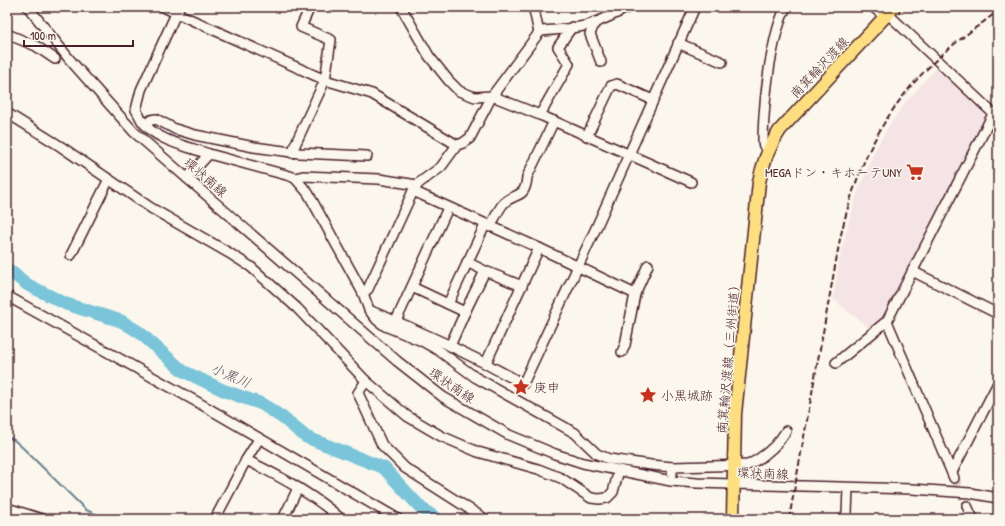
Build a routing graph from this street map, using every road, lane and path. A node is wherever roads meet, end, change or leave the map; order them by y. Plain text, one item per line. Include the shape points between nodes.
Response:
1 (28, 7) edge
2 (163, 7) edge
3 (310, 7) edge
4 (401, 7) edge
5 (411, 7) edge
6 (535, 7) edge
7 (629, 7) edge
8 (695, 7) edge
9 (786, 7) edge
10 (873, 7) edge
11 (177, 10) edge
12 (889, 13) edge
13 (409, 20) junction
14 (595, 22) junction
15 (572, 27) junction
16 (539, 33) junction
17 (7, 34) edge
18 (678, 43) junction
19 (55, 59) dead end
20 (601, 62) dead end
21 (722, 62) dead end
22 (325, 80) junction
23 (492, 96) junction
24 (653, 100) junction
25 (7, 113) edge
26 (540, 114) junction
27 (996, 115) edge
28 (554, 121) junction
29 (146, 124) junction
30 (587, 136) junction
31 (457, 145) junction
32 (769, 148) junction
33 (292, 152) junction
34 (209, 154) junction
35 (628, 154) junction
36 (367, 156) dead end
37 (187, 178) junction
38 (295, 178) junction
39 (109, 179) junction
40 (690, 182) dead end
41 (415, 188) junction
42 (448, 208) junction
43 (488, 226) junction
44 (538, 248) junction
45 (72, 255) dead end
46 (467, 262) junction
47 (648, 265) dead end
48 (577, 267) junction
49 (484, 271) junction
50 (912, 271) junction
51 (522, 286) junction
52 (412, 287) junction
53 (363, 293) junction
54 (635, 294) junction
55 (7, 296) edge
56 (448, 304) junction
57 (369, 310) junction
58 (465, 312) junction
59 (998, 314) edge
60 (396, 321) junction
61 (887, 321) junction
62 (450, 346) junction
63 (622, 352) dead end
64 (486, 363) junction
65 (836, 364) dead end
66 (366, 381) junction
67 (998, 383) edge
68 (786, 431) dead end
69 (259, 439) junction
70 (246, 460) junction
71 (734, 466) junction
72 (673, 467) junction
73 (619, 470) junction
74 (671, 480) junction
75 (734, 485) junction
76 (298, 488) junction
77 (848, 488) junction
78 (998, 498) edge
79 (967, 506) tunnel mouth
80 (7, 508) edge
81 (42, 519) edge
82 (215, 519) edge
83 (283, 519) edge
84 (341, 519) edge
85 (398, 519) edge
86 (485, 519) edge
87 (733, 519) edge
88 (843, 519) edge
89 (973, 519) edge

1 - 37 street, 環状南線 via 128,126
2 - 11 street
3 - 22 street via 302,27 331,40
4 - 13 street
5 - 13 street
6 - 16 street
7 - 14 street
8 - 18 street
9 - 32 street via 775,36 766,88 763,143
10 - 12 street
11 - 22 street
11 - 29 street via 138,100 136,110
12 - 27 street
12 - 32 main road, 南箕輪沢渡線 via 814,91 780,130
13 - 23 street via 429,56 459,91 474,97
14 - 15 street
14 - 20 street via 590,34
15 - 16 street
15 - 26 street via 558,46 569,64
16 - 23 street
17 - 19 street via 36,46
18 - 21 street
18 - 24 street
22 - 31 street via 372,94
22 - 33 street
23 - 26 street
23 - 31 street via 470,138
24 - 30 street via 616,84 610,86
24 - 35 street
25 - 39 street
26 - 28 street
27 - 50 street
28 - 30 street
28 - 43 street via 522,193 507,200
29 - 33 street via 156,119 170,128 195,135
29 - 34 street via 155,133
30 - 35 street
31 - 41 street via 441,167
32 - 71 main road, 南箕輪沢渡線（三州街道） via 759,182 735,414
33 - 36 street
34 - 37 street
34 - 38 street
35 - 40 street
35 - 48 street
37 - 73 street, 環状南線 via 397,361 443,397 509,435 533,445 583,463
38 - 41 street via 379,178
38 - 53 street via 308,193
39 - 45 street
39 - 66 street via 151,208 251,267 297,308
41 - 42 street
41 - 53 street via 368,289
42 - 43 street
42 - 52 street
43 - 44 street
43 - 46 street
44 - 48 street
44 - 51 street
46 - 49 street
46 - 56 street
47 - 54 street
48 - 54 street
48 - 64 street via 523,384
49 - 51 street
49 - 58 street
50 - 59 street
50 - 61 street
51 - 64 street
52 - 56 street
52 - 60 street
53 - 57 street
54 - 63 street
55 - 69 street
56 - 58 street
57 - 60 street
57 - 72 street via 385,326 438,350 475,377 574,433 597,454 609,459
58 - 62 street
60 - 62 street
61 - 65 street
61 - 67 street via 953,475
62 - 64 street
66 - 73 street via 407,416 440,436 478,452 561,478 590,498 607,498 613,492
66 - 86 street via 358,393 382,445 405,468
68 - 71 street via 780,442 758,460
69 - 70 street
69 - 85 street
70 - 76 street
70 - 82 street
71 - 72 street
71 - 75 main road, 南箕輪沢渡線（三州街道）
72 - 74 street
73 - 74 street, 環状南線
74 - 75 street, 環状南線
75 - 77 street, 環状南線
75 - 87 main road, 南箕輪沢渡線（三州街道）
76 - 83 street
76 - 84 street
77 - 78 street, 環状南線 via 950,491
77 - 88 street via 847,514
79 - 89 street
80 - 81 street

